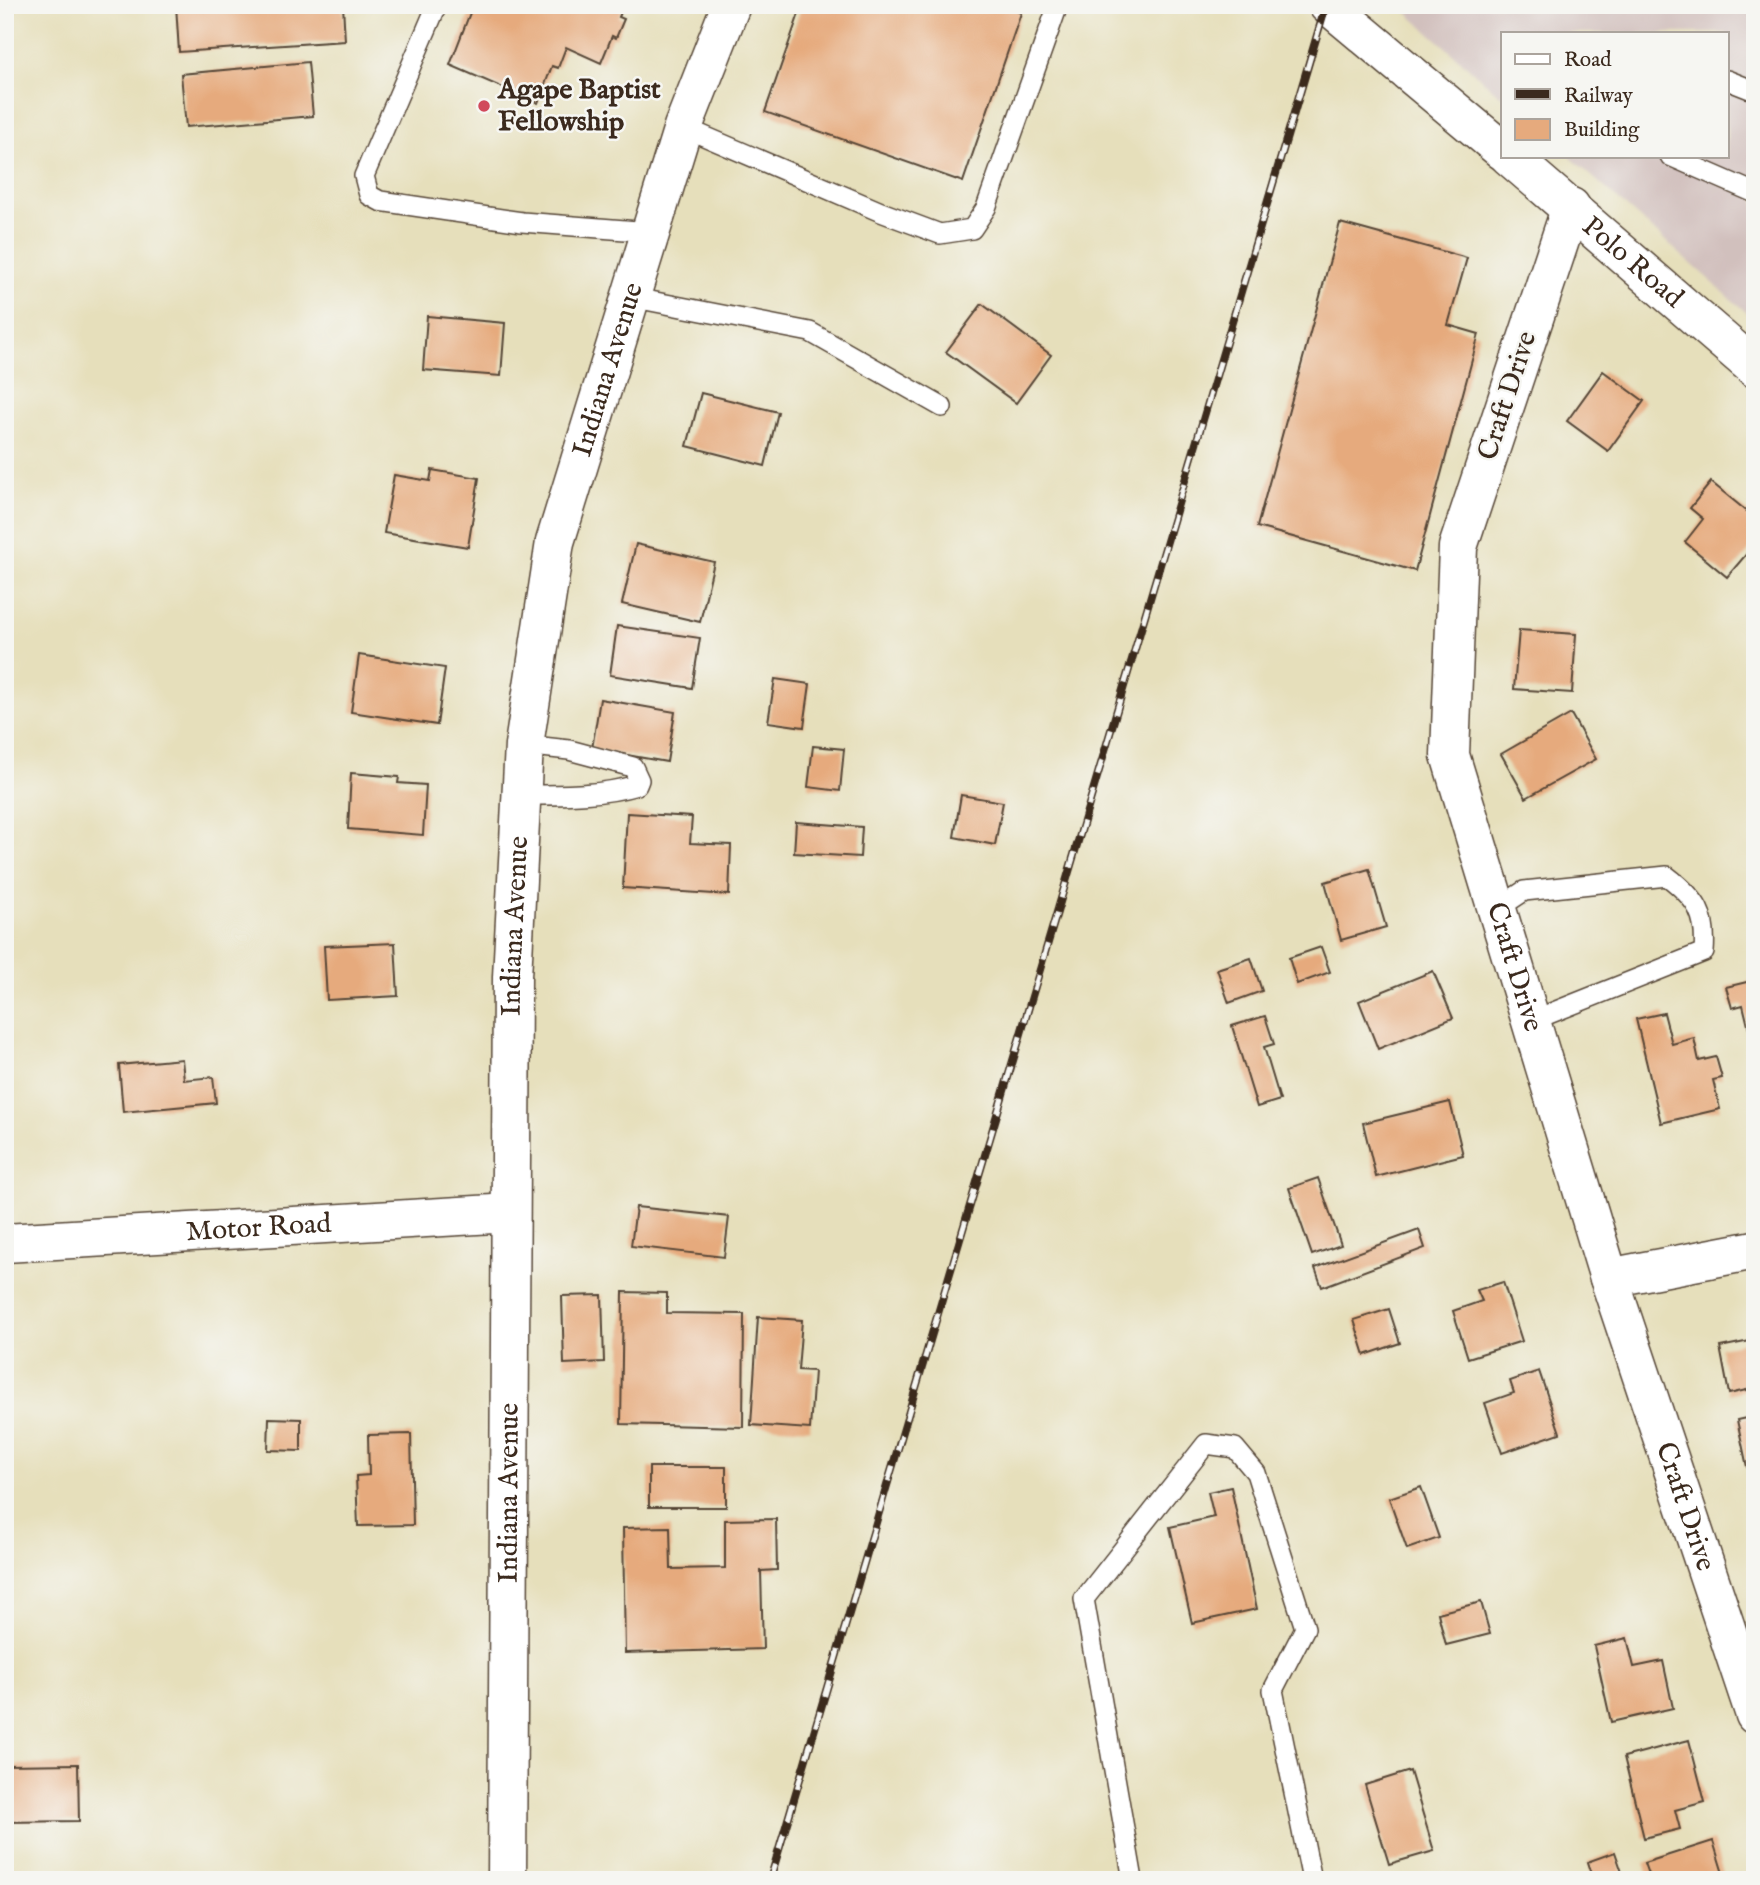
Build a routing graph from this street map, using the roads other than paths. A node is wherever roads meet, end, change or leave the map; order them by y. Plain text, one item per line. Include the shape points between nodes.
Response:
1 (437, 5) edge
2 (732, 5) edge
3 (1058, 5) edge
4 (1328, 5) edge
5 (1728, 80) edge
6 (1755, 91) edge
7 (683, 127) junction
8 (1501, 149) edge
9 (1511, 158) edge
10 (1675, 158) edge
11 (1755, 193) edge
12 (1571, 207) junction
13 (651, 233) junction
14 (630, 297) junction
15 (1755, 368) edge
16 (942, 407) dead end
17 (524, 745) junction
18 (522, 795) junction
19 (1497, 909) junction
20 (1531, 1021) junction
21 (510, 1213) junction
22 (5, 1243) edge
23 (1755, 1250) edge
24 (1609, 1278) junction
25 (1755, 1715) edge
26 (507, 1880) edge
27 (1133, 1880) edge
28 (1311, 1880) edge

1 - 13 lane via 364,176 369,195 380,201 522,222
2 - 7 main road, Indiana Avenue
3 - 7 lane via 986,208 972,229 940,233
4 - 8 main road
5 - 6 lane
7 - 13 main road, Indiana Avenue
9 - 12 main road, Polo Road
10 - 11 lane
12 - 15 main road, Polo Road
12 - 19 main road, Craft Drive via 1458,547 1450,755
13 - 14 main road, Indiana Avenue
14 - 16 lane via 810,332
14 - 17 main road, Indiana Avenue via 555,542
17 - 18 main road, Indiana Avenue
17 - 18 lane via 615,760 633,767 639,780 637,785 585,794
18 - 21 main road, Indiana Avenue via 512,977
19 - 20 main road, Craft Drive
19 - 20 lane via 1524,891 1667,876 1686,890 1706,926 1704,952
20 - 24 main road, Craft Drive
21 - 22 main road, Motor Road
21 - 26 main road, Indiana Avenue
23 - 24 main road
24 - 25 main road, Craft Drive
27 - 28 lane via 1084,1599 1206,1444 1235,1448 1256,1473 1305,1628 1273,1689

